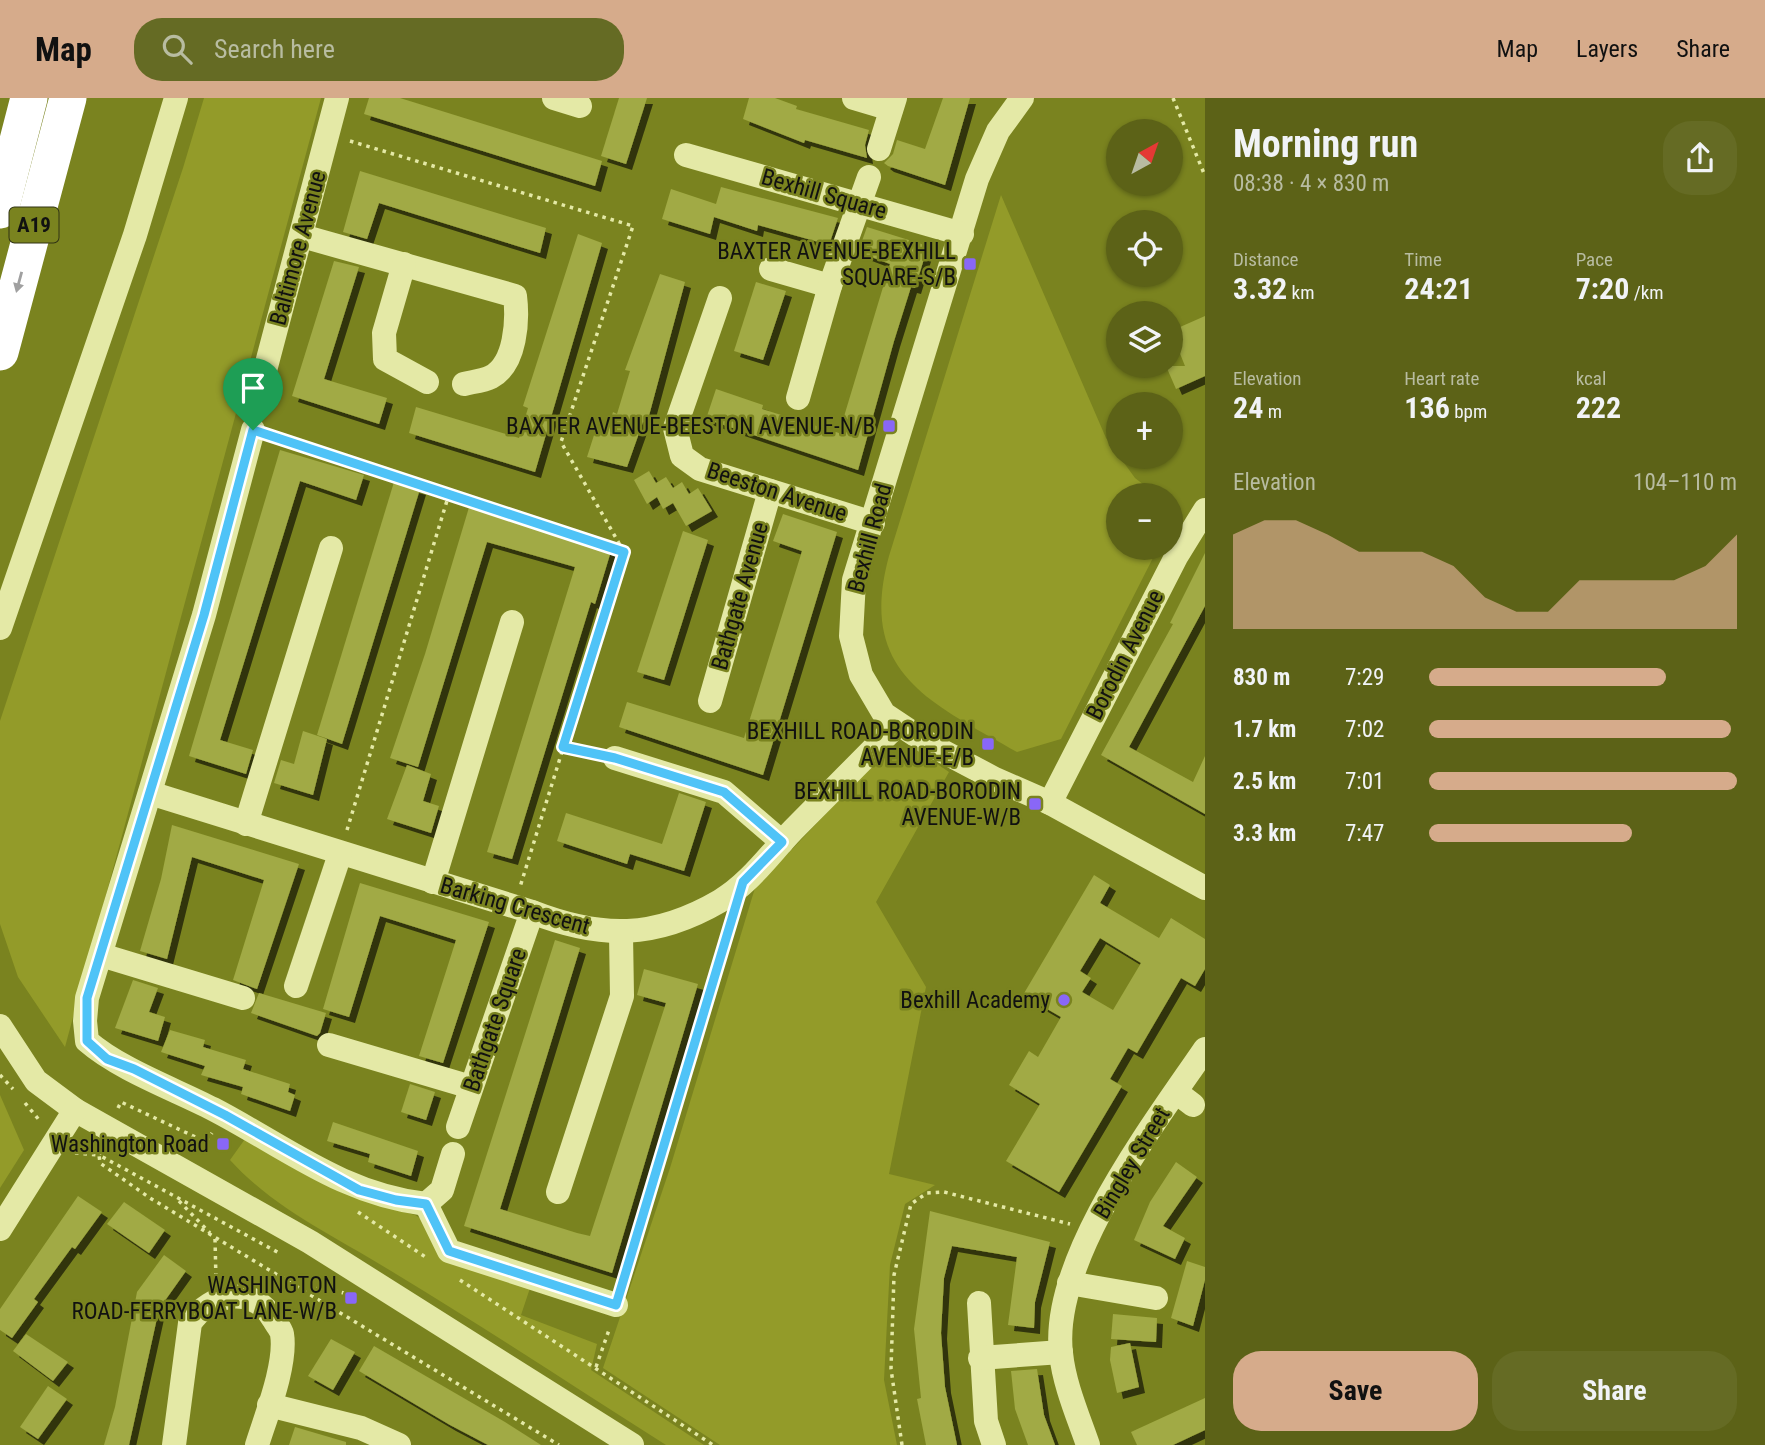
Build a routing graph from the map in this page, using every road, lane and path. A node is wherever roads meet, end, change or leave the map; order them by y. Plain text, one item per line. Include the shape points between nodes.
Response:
1 (14, 98) edge
2 (29, 98) edge
3 (68, 98) edge
4 (81, 98) edge
5 (176, 98) edge
6 (337, 98) edge
7 (554, 98) edge
8 (854, 98) edge
9 (1023, 98) edge
10 (1173, 98) edge
11 (893, 104) edge
12 (580, 106) dead end
13 (328, 134) junction
14 (878, 149) dead end
15 (686, 155) dead end
16 (0, 167) edge
17 (1205, 176) edge
18 (869, 177) dead end
19 (859, 205) junction
20 (0, 210) edge
21 (33, 226) junction
22 (961, 234) junction
23 (302, 236) junction
24 (404, 264) junction
25 (771, 269) dead end
26 (831, 286) junction
27 (720, 298) dead end
28 (0, 352) edge
29 (427, 382) dead end
30 (464, 384) dead end
31 (258, 397) dead end
32 (799, 398) dead end
33 (253, 430) joint
34 (770, 491) junction
35 (449, 494) junction
36 (873, 523) junction
37 (1201, 526) edge
38 (331, 548) dead end
39 (624, 552) junction
40 (512, 622) dead end
41 (0, 628) edge
42 (710, 701) dead end
43 (898, 724) junction
44 (563, 747) junction
45 (615, 758) joint
46 (150, 793) junction
47 (1050, 803) junction
48 (246, 824) junction
49 (782, 842) junction
50 (340, 854) junction
51 (433, 882) junction
52 (743, 882) junction
53 (1205, 888) edge
54 (523, 910) junction
55 (621, 934) junction
56 (101, 955) junction
57 (296, 986) dead end
58 (243, 998) dead end
59 (0, 1026) edge
60 (330, 1045) dead end
61 (1205, 1049) edge
62 (0, 1075) edge
63 (471, 1087) junction
64 (16, 1093) dead end
65 (24, 1102) dead end
66 (75, 1110) junction
67 (109, 1128) junction
68 (216, 1128) dead end
69 (458, 1128) dead end
70 (54, 1142) junction
71 (453, 1154) dead end
72 (99, 1155) dead end
73 (558, 1192) dead end
74 (175, 1197) dead end
75 (426, 1204) junction
76 (356, 1211) dead end
77 (0, 1230) edge
78 (1093, 1230) junction
79 (216, 1239) junction
80 (437, 1265) dead end
81 (449, 1273) dead end
82 (279, 1277) junction
83 (1069, 1283) junction
84 (352, 1295) dead end
85 (1156, 1298) dead end
86 (215, 1299) junction
87 (979, 1303) dead end
88 (616, 1305) junction
89 (1061, 1352) junction
90 (980, 1357) junction
91 (596, 1367) junction
92 (269, 1405) junction
93 (174, 1445) edge
94 (257, 1445) edge
95 (399, 1445) edge
96 (559, 1445) edge
97 (632, 1445) edge
98 (713, 1445) edge
99 (902, 1445) edge
100 (994, 1445) edge
101 (1088, 1445) edge

1 - 16 highway
2 - 20 highway, A19
3 - 21 highway, A19
4 - 21 highway
5 - 41 street via 135,235
6 - 13 street, Baltimore Avenue
7 - 12 street
8 - 11 street
9 - 22 street, Bexhill Road via 998,131 977,179
10 - 17 path
11 - 14 street
13 - 23 street, Baltimore Avenue
13 - 39 path via 633,226 561,442
15 - 19 street, Bexhill Square
18 - 19 street
19 - 22 street, Bexhill Square
19 - 26 street
21 -> 28 highway, A19
22 - 36 street, Bexhill Road
23 - 24 street
23 - 31 street, Baltimore Avenue
24 - 29 street via 384,333 385,359
24 - 30 street via 515,296 517,320 507,359 492,377
25 - 26 street
26 - 32 street
27 - 34 street, Beeston Avenue via 675,428 682,456 700,469
33 - 35 path
33 - 46 street
34 - 36 street, Beeston Avenue
34 - 42 street, Bathgate Avenue
35 - 39 path
35 - 50 path
36 - 43 street, Bexhill Road via 854,580 851,636 860,675 884,714
37 - 47 street, Borodin Avenue
38 - 48 street
39 - 44 path
40 - 51 street
43 - 47 street, Bexhill Road via 995,779
43 - 49 street, Barking Crescent
44 - 45 path
44 - 54 path
45 - 49 street via 724,792
46 - 48 street, Barking Crescent
46 - 56 street
47 - 53 street, Bexhill Road
48 - 50 street, Barking Crescent
49 - 52 street, Barking Crescent
50 - 51 street, Barking Crescent
50 - 57 street
51 - 54 street, Barking Crescent
52 - 55 street, Barking Crescent via 721,901 655,929
52 - 88 path
54 - 55 street, Barking Crescent via 570,927
54 - 63 street, Bathgate Square
55 - 73 street via 622,996
56 - 58 street
56 - 75 street via 85,1021 87,1041 107,1059 213,1110 359,1190
59 - 66 street via 36,1081
60 - 63 street
61 - 78 street, Bingley Street via 1185,1098 1146,1133
62 - 64 path
63 - 69 street, Bathgate Square
65 - 70 path via 40,1120 40,1132
66 - 67 street
66 - 70 street
67 - 68 path via 121,1101 206,1142
67 - 97 street via 310,1242
70 - 77 street
71 - 75 street via 442,1189
72 - 79 path via 100,1163
74 - 79 path
75 - 88 street via 449,1251
76 - 80 path
78 - 83 street, Bingley Street
78 - 99 path via 944,1192 927,1193 911,1204 894,1288 891,1369
79 - 82 path
79 - 86 path
81 - 91 path
82 - 84 path
82 - 96 path
83 - 85 street
83 - 89 street, Bingley Street via 1063,1296
86 - 92 street via 232,1294 251,1299 268,1310 282,1333 278,1378
86 - 93 street via 198,1312 187,1336
87 - 90 street
88 - 91 path
89 - 90 street
89 - 101 street, Bingley Street
90 - 100 street via 986,1421
91 - 98 path
92 - 94 street
92 - 95 street via 361,1427

